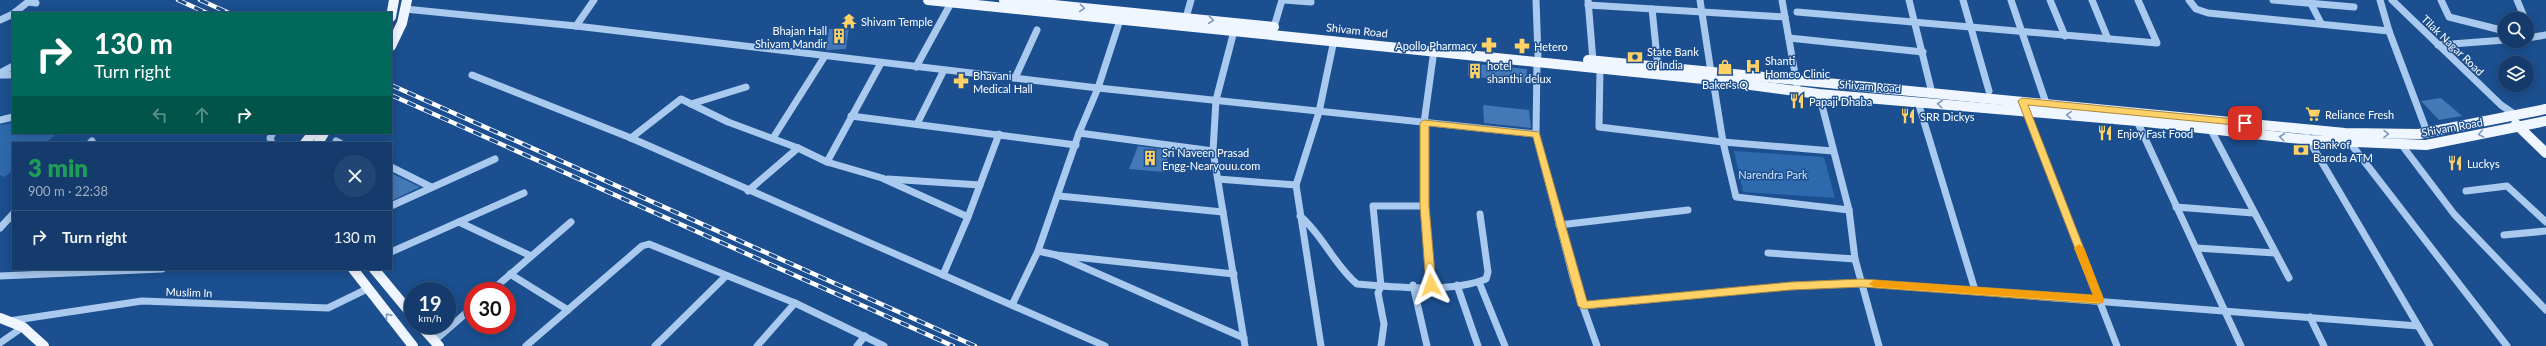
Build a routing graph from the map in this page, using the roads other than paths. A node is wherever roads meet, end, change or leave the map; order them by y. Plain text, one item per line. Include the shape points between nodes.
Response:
1 (394, 0) edge
2 (594, 0) edge
3 (928, 0) edge
4 (1004, 0) edge
5 (1191, 0) edge
6 (1283, 0) edge
7 (1536, 0) edge
8 (1633, 0) edge
9 (1700, 0) edge
10 (1782, 0) edge
11 (1909, 0) edge
12 (1963, 0) edge
13 (2011, 0) edge
14 (2050, 0) edge
15 (2092, 0) edge
16 (2138, 0) edge
17 (2189, 0) edge
18 (2273, 0) edge
19 (2380, 0) edge
20 (2392, 0) edge
21 (2441, 0) edge
22 (2517, 0) edge
23 (1311, 2) dead end
24 (2310, 2) junction
25 (36, 3) dead end
26 (951, 3) junction
27 (1588, 3) edge
28 (2354, 7) dead end
29 (406, 8) edge
30 (1634, 8) junction
31 (1652, 9) junction
32 (14, 12) edge
33 (392, 12) edge
34 (1797, 12) dead end
35 (2522, 12) edge
36 (1701, 13) junction
37 (12, 14) edge
38 (1785, 17) junction
39 (0, 20) edge
40 (1120, 20) junction
41 (1184, 22) junction
42 (2320, 23) junction
43 (1914, 24) junction
44 (576, 26) junction
45 (1274, 27) junction
46 (1971, 28) junction
47 (2498, 29) edge
48 (1037, 30) dead end
49 (1234, 31) junction
50 (2389, 31) junction
51 (2022, 32) junction
52 (2546, 35) edge
53 (2065, 36) junction
54 (2534, 36) edge
55 (1789, 38) junction
56 (2108, 39) junction
57 (1334, 40) junction
58 (2498, 41) edge
59 (392, 43) edge
60 (2438, 45) junction
61 (1434, 50) junction
62 (1923, 52) junction
63 (826, 56) junction
64 (1537, 58) junction
65 (1554, 60) junction
66 (1593, 61) junction
67 (881, 63) junction
68 (12, 67) edge
69 (916, 67) junction
70 (1658, 67) junction
71 (1600, 69) junction
72 (944, 70) junction
73 (0, 74) edge
74 (12, 75) edge
75 (472, 75) dead end
76 (1712, 76) junction
77 (1015, 78) junction
78 (1796, 80) junction
79 (746, 88) dead end
80 (1098, 88) junction
81 (1798, 90) junction
82 (1989, 91) dead end
83 (1932, 93) junction
84 (1819, 94) junction
85 (1216, 100) junction
86 (2022, 101) junction
87 (1918, 102) junction
88 (2046, 103) junction
89 (691, 104) junction
90 (2546, 109) edge
91 (2026, 111) junction
92 (1319, 112) junction
93 (851, 116) junction
94 (2513, 116) junction
95 (12, 117) edge
96 (0, 120) edge
97 (2137, 121) junction
98 (2546, 121) edge
99 (1424, 123) junction
100 (918, 124) junction
101 (2523, 126) junction
102 (2303, 129) junction
103 (2211, 130) junction
104 (2427, 132) junction
105 (1079, 133) junction
106 (2342, 133) junction
107 (312, 134) edge
108 (999, 134) junction
109 (1536, 134) junction
110 (631, 138) junction
111 (774, 138) junction
112 (2309, 140) junction
113 (306, 142) edge
114 (1723, 142) junction
115 (2349, 142) junction
116 (2401, 144) junction
117 (2546, 144) edge
118 (1076, 145) junction
119 (798, 148) junction
120 (1833, 151) junction
121 (1213, 152) junction
122 (2546, 153) edge
123 (495, 159) dead end
124 (827, 162) junction
125 (392, 168) edge
126 (882, 178) junction
127 (1218, 178) junction
128 (980, 185) junction
129 (1296, 185) junction
130 (431, 187) junction
131 (748, 192) junction
132 (2466, 192) dead end
133 (524, 193) dead end
134 (1059, 196) junction
135 (392, 206) edge
136 (1424, 206) junction
137 (2176, 207) junction
138 (1688, 210) dead end
139 (1849, 210) junction
140 (1223, 212) junction
141 (2253, 213) junction
142 (1480, 214) dead end
143 (12, 215) edge
144 (1300, 216) junction
145 (968, 217) junction
146 (459, 222) junction
147 (571, 222) dead end
148 (2546, 222) edge
149 (1559, 225) junction
150 (0, 228) edge
151 (2546, 231) edge
152 (2504, 235) dead end
153 (2196, 248) junction
154 (1038, 251) junction
155 (392, 252) edge
156 (1768, 253) dead end
157 (2275, 254) junction
158 (531, 256) junction
159 (1056, 256) junction
160 (1855, 259) junction
161 (139, 270) edge
162 (354, 270) edge
163 (375, 270) edge
164 (510, 274) junction
165 (1234, 274) junction
166 (943, 275) junction
167 (0, 276) edge
168 (726, 276) junction
169 (2289, 278) dead end
170 (501, 282) edge
171 (1479, 282) junction
172 (1862, 283) junction
173 (1413, 284) junction
174 (1431, 285) junction
175 (1457, 285) junction
176 (1381, 286) junction
177 (367, 289) junction
178 (1975, 290) junction
179 (2099, 300) junction
180 (795, 303) junction
181 (404, 305) edge
182 (1012, 305) junction
183 (1583, 306) junction
184 (568, 310) junction
185 (2225, 310) junction
186 (2546, 310) edge
187 (464, 316) edge
188 (2310, 317) junction
189 (4, 320) edge
190 (2418, 326) junction
191 (23, 328) junction
192 (428, 334) edge
193 (865, 336) junction
194 (1244, 342) edge
195 (0, 343) edge
196 (436, 344) edge
197 (43, 346) edge
198 (413, 346) edge
199 (526, 346) edge
200 (655, 346) edge
201 (757, 346) edge
202 (857, 346) edge
203 (884, 346) edge
204 (1105, 346) edge
205 (1321, 346) edge
206 (1381, 346) edge
207 (1427, 346) edge
208 (1478, 346) edge
209 (1504, 346) edge
210 (1597, 346) edge
211 (1879, 346) edge
212 (2117, 346) edge
213 (2241, 346) edge
214 (2324, 346) edge
215 (2430, 346) edge
216 (2507, 346) edge

1 - 33 main road
2 - 44 street
3 - 26 main road, Shivam Road
4 -> 41 main road, Shivam Road
5 - 41 street
6 - 23 street
6 - 45 street
7 - 64 street
8 - 30 street
9 - 36 street
10 - 38 street
11 - 43 street
12 - 46 street
13 - 51 street
14 - 53 street
15 - 56 street
16 - 56 street via 2158,43
17 - 42 street via 2196,10 2208,14
18 - 24 street
19 - 50 street
20 - 60 street, Tilak Nagar Road
21 - 47 street via 2449,17
22 - 35 street
24 - 28 street
24 - 42 street
25 - 32 street via 28,2
26 - 40 main road, Shivam Road
26 - 69 street
27 - 30 street
27 - 66 street
29 - 44 street
29 - 59 main road
30 - 31 street
31 - 36 street
31 - 70 street
34 - 43 street
36 - 38 street
36 - 76 street
37 - 39 street
38 - 55 street
40 - 41 main road, Shivam Road
40 - 80 street
41 -> 45 main road, Shivam Road
41 - 49 main road, Shivam Road
42 - 50 street
43 - 46 street
43 - 62 street
44 - 63 street
45 - 64 main road, Shivam Road
46 - 51 street
46 - 82 street
48 - 77 street
49 - 57 main road, Shivam Road
49 - 85 street
50 - 104 street
51 - 53 street
51 - 88 street
52 - 54 street
53 - 56 street
55 - 62 street
55 - 78 street
57 - 61 main road, Shivam Road
57 - 92 street
58 - 60 street
60 - 94 street, Tilak Nagar Road
61 - 64 main road, Shivam Road
61 - 99 street
62 - 83 street
63 - 67 street
63 - 111 street
64 - 65 main road, Shivam Road
64 - 109 street
65 - 66 main road, Shivam Road
65 - 71 main road, Shivam Road
66 - 70 main road, Shivam Road
67 - 69 street
67 - 93 street
68 - 73 street
69 - 72 street
70 - 76 main road, Shivam Road
71 - 76 main road, Shivam Road
71 - 114 street via 1599,127
72 - 77 street
72 - 100 street
73 - 74 street
75 - 110 street
76 - 78 main road, Shivam Road
76 - 81 main road, Shivam Road
76 - 114 street
77 - 80 street
78 - 81 street
78 - 83 main road, Shivam Road
79 - 89 street
80 - 85 street
80 - 105 street
81 - 84 main road, Shivam Road
83 - 86 main road, Shivam Road
84 - 87 main road, Shivam Road
84 - 120 street
85 - 92 street
85 - 121 street
86 - 88 main road, Shivam Road
86 - 91 street
91 -> 87 main road, Shivam Road
87 - 178 street
88 - 102 main road, Shivam Road
89 - 110 street via 680,99
89 - 111 street via 728,122
90 - 94 main road, Shivam Road
97 -> 91 main road, Shivam Road
91 - 179 street
92 - 99 street
92 - 129 street
93 - 100 street
93 - 124 street
94 - 101 main road
94 - 104 main road, Shivam Road
95 - 96 street
97 - 103 main road, Shivam Road
97 - 137 street
98 - 101 main road, Shivam Road
99 - 109 street
99 - 136 street
100 - 108 street
101 -> 116 main road, Shivam Road via 2426,145
101 - 117 main road
101 - 122 main road
102 - 106 main road, Shivam Road
102 - 112 street
112 -> 103 main road, Shivam Road
103 - 141 street
106 -> 104 main road, Shivam Road
105 - 118 street
105 - 121 street
106 - 115 street
107 - 113 main road
108 - 118 street
108 - 128 street
109 - 149 street
110 - 131 street
111 - 119 street
112 - 115 main road, Shivam Road
112 - 190 street
114 - 120 street
114 - 139 street via 1735,196 1738,198
115 - 116 main road, Shivam Road
115 - 216 street
116 - 186 street via 2454,214
118 - 134 street
119 - 124 street
119 - 131 street
120 - 139 street
121 - 127 street
123 - 130 street
124 - 126 street
125 - 130 street
126 - 128 street
126 - 145 street
127 - 129 street
127 - 140 street
128 - 145 street
129 - 144 street
130 - 135 street
131 - 166 street
132 - 148 street via 2508,187
133 - 146 street
134 - 140 street
134 - 154 street
136 - 174 street
136 - 176 street via 1373,206
137 - 141 street
137 - 153 street
138 - 149 street
139 - 160 street
140 - 165 street
141 - 157 street
142 - 171 street via 1488,272 1486,279
143 - 150 street
144 - 176 street via 1311,223 1347,277 1358,284
144 - 205 street
145 - 166 street
146 - 155 street
146 - 158 street
147 - 158 street
149 - 183 street
151 - 152 street
153 - 157 street
153 - 185 street
154 - 159 street
154 - 182 street
156 - 160 street
157 - 169 street
158 - 164 street
159 - 165 street
159 - 194 street
160 - 172 street
161 - 167 street
162 - 177 main road
163 - 181 main road
164 - 170 street
164 - 184 street
165 - 194 street
166 - 182 street
168 - 180 street
168 - 184 street via 646,244
168 - 200 street
171 - 175 street
171 - 209 street
172 - 178 street
172 - 183 street via 1791,286
172 - 211 street
173 - 174 street
173 - 176 street
173 - 207 street
174 - 175 street
175 - 208 street
176 - 206 street via 1378,292 1384,324
177 - 189 street, Muslim ln via 328,308 142,302
198 -> 177 main road
178 - 179 street
179 - 185 street
179 - 212 street
180 - 193 street
180 - 201 street
182 - 204 street
183 - 210 street
184 - 199 street
185 - 188 street
185 - 213 street
187 - 196 street
188 - 190 street
188 - 214 street
189 - 191 main road
190 - 215 street
191 - 195 street
191 - 197 main road
192 - 196 main road
193 - 202 street
193 - 203 street

